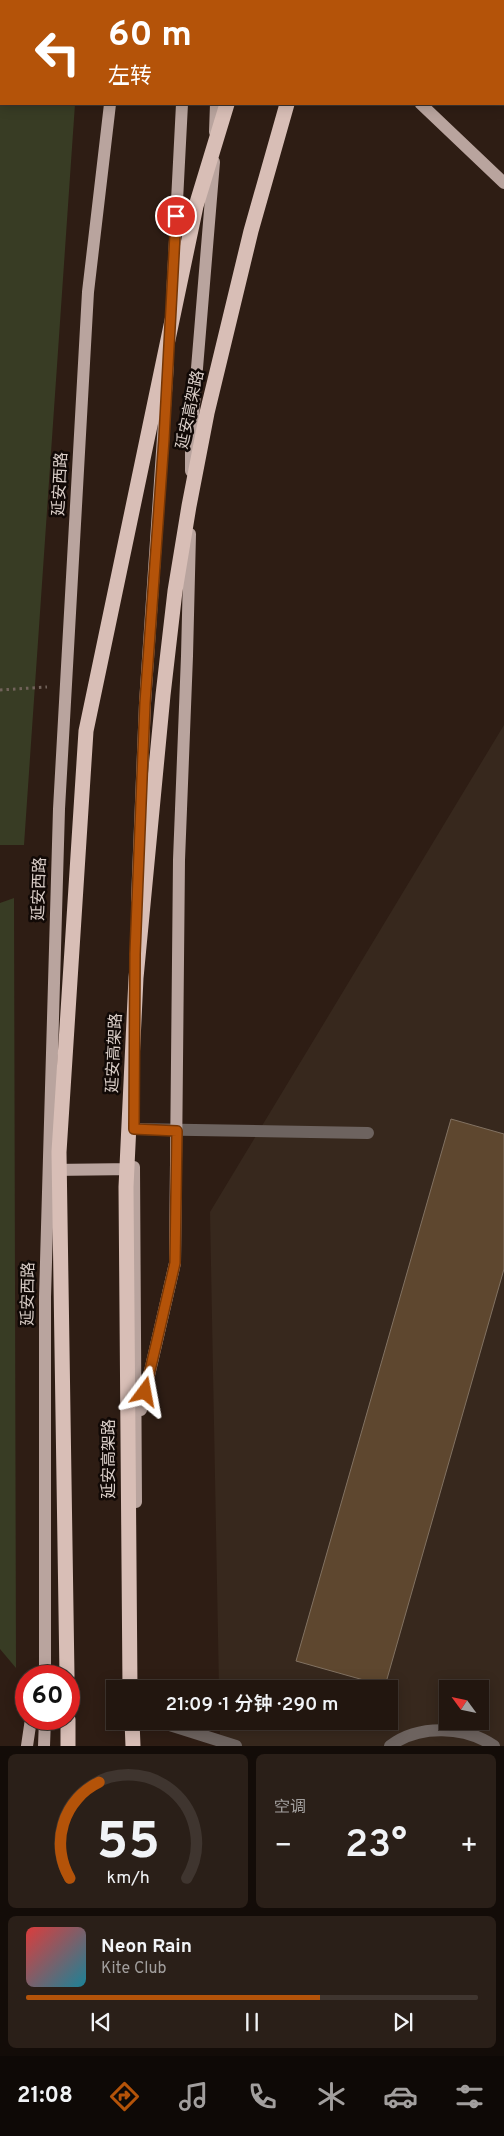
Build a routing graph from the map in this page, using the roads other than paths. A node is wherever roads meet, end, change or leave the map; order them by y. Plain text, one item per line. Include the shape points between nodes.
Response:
1 (110, 105) edge
2 (182, 105) edge
3 (216, 105) edge
4 (227, 105) edge
5 (286, 105) edge
6 (422, 105) edge
7 (504, 183) edge
8 (134, 1129) junction
9 (177, 1131) junction
10 (368, 1133) dead end
11 (48, 1170) junction
12 (134, 1170) junction
13 (136, 1429) junction
14 (45, 1640) junction
15 (40, 1665) edge
16 (45, 1665) edge
17 (67, 1665) edge
18 (130, 1680) edge
19 (135, 1680) edge
20 (29, 1730) edge
21 (44, 1730) edge
22 (68, 1730) edge
23 (134, 1730) edge
24 (136, 1730) edge
25 (185, 1730) edge
26 (27, 1746) edge
27 (44, 1746) edge
28 (68, 1746) edge
29 (134, 1746) edge
30 (140, 1746) edge
31 (236, 1746) edge
32 (390, 1746) edge
33 (494, 1746) edge

1 - 11 main road, 延安西路 via 88,292 59,809
2 - 8 main road via 164,439 145,703 135,954
3 - 9 main road via 191,441 179,860
4 - 17 highway, bridge via 196,206 86,731 59,1152
5 - 18 highway, 延安高架路, bridge via 250,231 207,413 186,525 163,695 136,978 126,1188
6 - 7 main road
8 - 9 lane
8 - 12 main road
9 - 10 lane
9 - 13 main road via 175,1263
11 - 12 main road
11 - 14 main road, 延安西路
12 - 13 main road
13 - 19 main road
14 - 15 main road
14 - 16 main road, 延安西路
20 - 26 main road
21 - 27 main road
22 - 28 highway
23 - 29 highway
24 - 30 main road
25 - 31 lane
32 - 33 lane via 425,1731 455,1730

